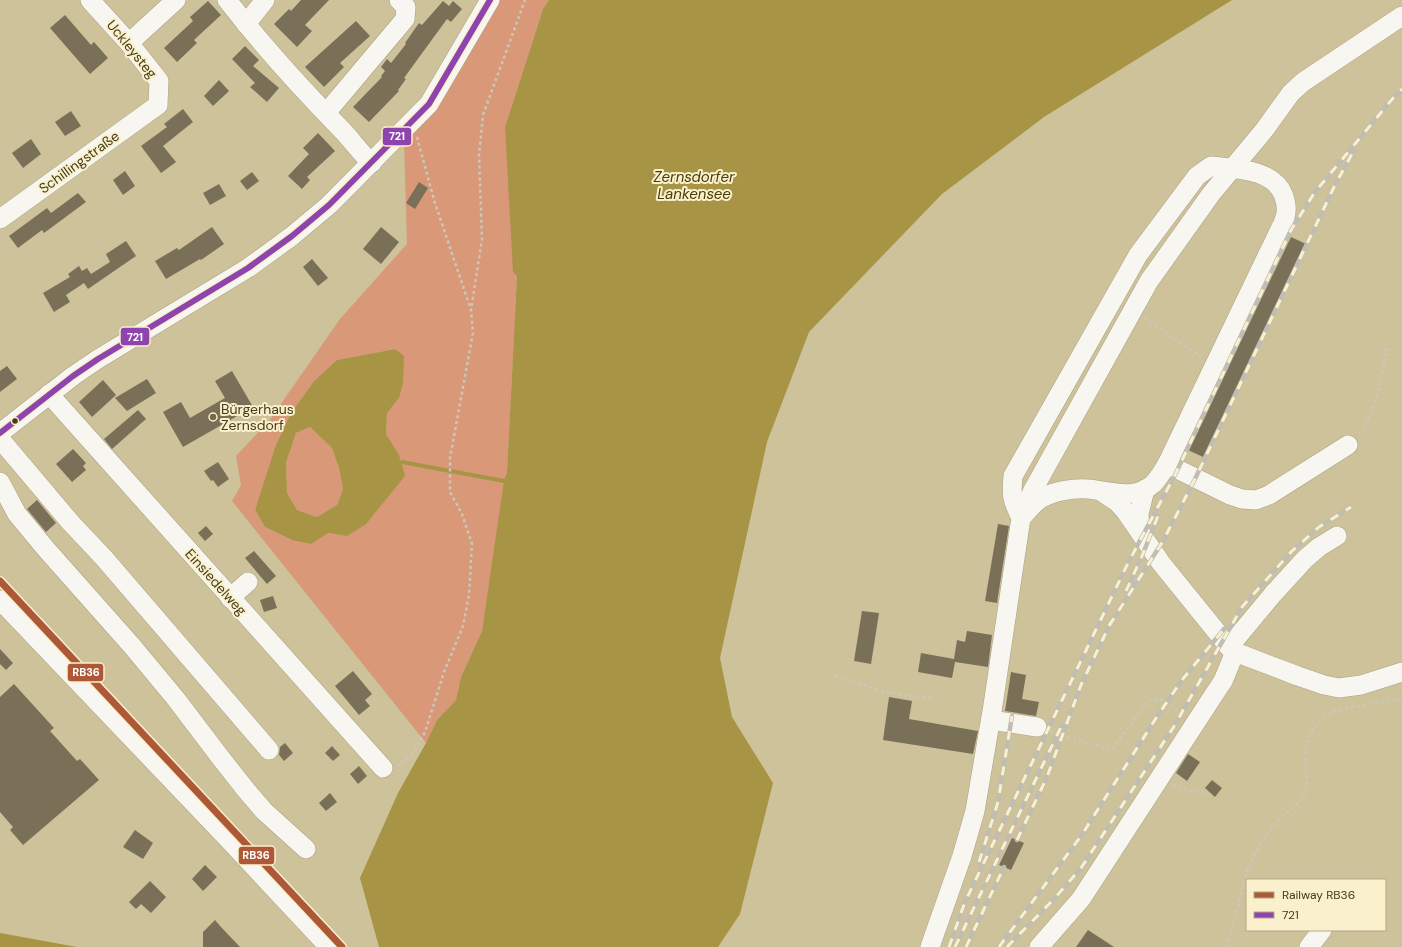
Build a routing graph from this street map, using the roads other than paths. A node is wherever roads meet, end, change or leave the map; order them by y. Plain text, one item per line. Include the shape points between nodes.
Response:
1 (90, 0) edge
2 (176, 0) edge
3 (227, 0) edge
4 (265, 0) edge
5 (399, 0) edge
6 (490, 0) edge
7 (1402, 16) edge
8 (246, 24) junction
9 (129, 43) junction
10 (158, 105) joint
11 (326, 113) junction
12 (372, 164) junction
13 (1232, 168) junction
14 (2, 212) edge
15 (49, 394) junction
16 (0, 433) edge
17 (0, 439) edge
18 (1348, 445) road end
19 (1167, 464) junction
20 (0, 482) edge
21 (1145, 489) junction
22 (1102, 492) junction
23 (1021, 518) junction
24 (1140, 532) junction
25 (1337, 536) dead end
26 (248, 582) dead end
27 (230, 598) junction
28 (0, 600) edge
29 (1232, 650) junction
30 (1402, 672) edge
31 (991, 720) junction
32 (1037, 727) road end
33 (269, 750) dead end
34 (383, 768) road end
35 (306, 849) dead end
36 (1321, 931) edge
37 (329, 947) edge
38 (930, 947) edge
39 (1039, 947) edge
40 (1308, 947) edge

1 - 9 street, Uckleysteg
2 - 9 street
3 - 8 street
4 - 8 street
5 - 11 street via 406,7 405,19
6 - 12 street via 430,104
7 - 13 street via 1303,82
8 - 11 street
9 - 10 street, Uckleysteg via 159,81
10 - 14 street, Schillingstraße
11 - 12 street
12 - 15 street via 329,206 248,268 98,359
13 - 19 street via 1256,172 1271,179 1281,189 1286,200 1286,211 1283,223
13 - 23 street via 1149,280 1033,490
13 - 23 street via 1211,166 1197,176 1138,255 1013,476 1014,504
15 - 16 street
15 - 27 street, Einsiedelweg
17 - 33 street
18 - 19 street via 1269,495 1256,500 1230,495
19 - 21 street via 1153,484
20 - 35 street via 17,514 176,699 246,790 264,811
21 - 22 street via 1131,494
21 - 24 street via 1139,514
22 - 23 street via 1072,489 1056,493 1041,498
22 - 24 street via 1117,502
23 - 31 street
24 - 29 street via 1161,563
25 - 29 street via 1305,559 1274,594
26 - 27 street
27 - 34 street, Einsiedelweg
28 - 37 street
29 - 30 street via 1298,676 1339,688 1360,685
29 - 39 street via 1222,680 1196,723 1081,899
31 - 32 street
31 - 38 street via 969,834
36 - 40 street

